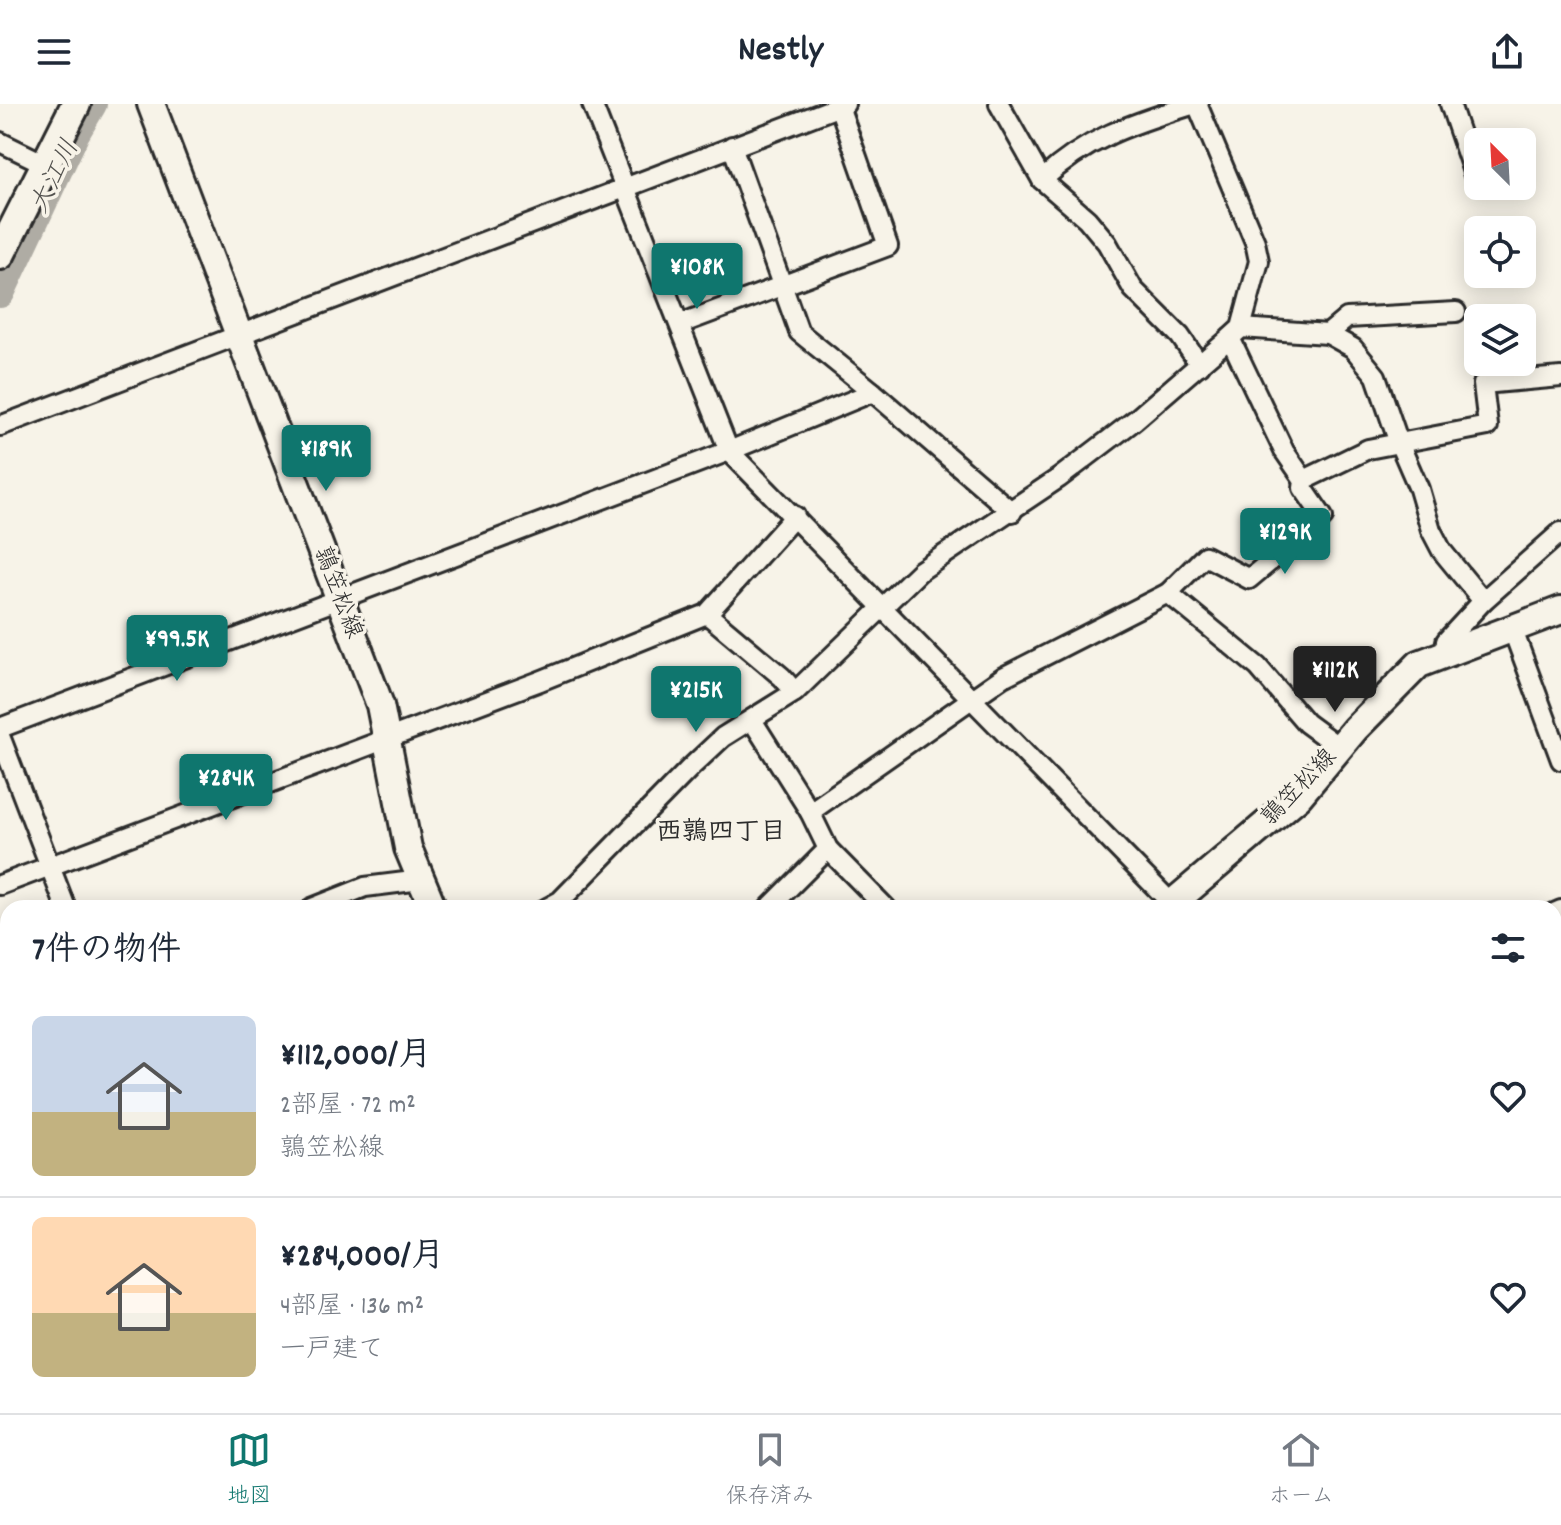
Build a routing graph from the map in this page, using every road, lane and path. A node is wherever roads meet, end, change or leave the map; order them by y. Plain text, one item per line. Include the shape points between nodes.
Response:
1 (76, 104) edge
2 (151, 104) edge
3 (592, 104) edge
4 (999, 104) edge
5 (1196, 104) edge
6 (1450, 104) edge
7 (842, 105) edge
8 (0, 142) edge
9 (1464, 145) edge
10 (732, 146) junction
11 (45, 164) junction
12 (1042, 180) junction
13 (625, 187) junction
14 (0, 255) edge
15 (782, 285) junction
16 (1456, 312) dead end
17 (680, 324) junction
18 (1235, 333) junction
19 (1328, 334) junction
20 (240, 336) junction
21 (1200, 365) junction
22 (1561, 377) edge
23 (873, 392) junction
24 (0, 426) edge
25 (1399, 443) junction
26 (729, 451) junction
27 (1304, 480) junction
28 (1012, 512) junction
29 (795, 516) junction
30 (1561, 532) edge
31 (1168, 593) junction
32 (339, 598) junction
33 (1483, 601) junction
34 (882, 607) junction
35 (1561, 610) edge
36 (707, 614) junction
37 (1512, 628) junction
38 (1445, 653) junction
39 (795, 692) junction
40 (969, 699) junction
41 (752, 720) junction
42 (0, 728) edge
43 (0, 736) edge
44 (387, 739) junction
45 (1340, 748) junction
46 (1561, 760) edge
47 (810, 812) junction
48 (828, 849) junction
49 (50, 866) junction
50 (421, 880) junction
51 (0, 885) edge
52 (63, 900) edge
53 (332, 900) edge
54 (430, 900) edge
55 (561, 900) edge
56 (777, 900) edge
57 (878, 900) edge
58 (1166, 900) edge
59 (1179, 900) edge

1 - 11 main road
2 - 20 main road, 鶉笠松線
3 - 13 street
4 - 12 street
5 - 12 street via 1097,140 1065,158
5 - 18 street via 1259,261
6 - 9 street
7 - 10 street
7 - 15 street via 888,246
8 - 11 street
10 - 13 street
10 - 15 street
11 - 14 main road
12 - 21 street via 1087,219 1133,289 1180,336
13 - 17 street
13 - 20 street
15 - 17 street
15 - 23 street via 799,332
16 - 19 street via 1347,318
17 - 26 street
18 - 19 street
18 - 21 street
18 - 27 street via 1284,451
19 - 25 street via 1353,348 1376,376
20 - 24 street
20 - 32 main road, 鶉笠松線
21 - 28 street
22 - 25 street via 1483,384 1488,426
23 - 26 street
23 - 28 street
25 - 27 street via 1368,449
25 - 33 street via 1442,551
26 - 29 street
26 - 32 street
27 - 31 street via 1303,488 1323,517 1270,562 1249,579 1205,556
28 - 34 street via 920,571
29 - 34 street
29 - 36 street
30 - 33 street
31 - 40 street
31 - 45 street via 1258,667 1306,723
32 - 42 street
32 - 44 main road, 鶉笠松線 via 380,705
33 - 38 street via 1446,641
34 - 39 street
34 - 40 street
35 - 37 main road, 鶉笠松線
36 - 39 street
36 - 44 street
37 - 38 main road, 鶉笠松線
37 - 46 street
38 - 45 main road, 鶉笠松線 via 1419,664
39 - 41 street
40 - 47 street
40 - 58 street
41 - 47 street
41 - 55 street via 723,737 690,768
43 - 49 street
44 - 49 street
44 - 50 main road, 鶉笠松線 via 408,848
45 - 59 main road, 鶉笠松線 via 1299,796
47 - 48 street
48 - 56 street
48 - 57 street
49 - 51 street
49 - 52 street
50 - 53 street via 365,887
50 - 54 main road, 鶉笠松線

